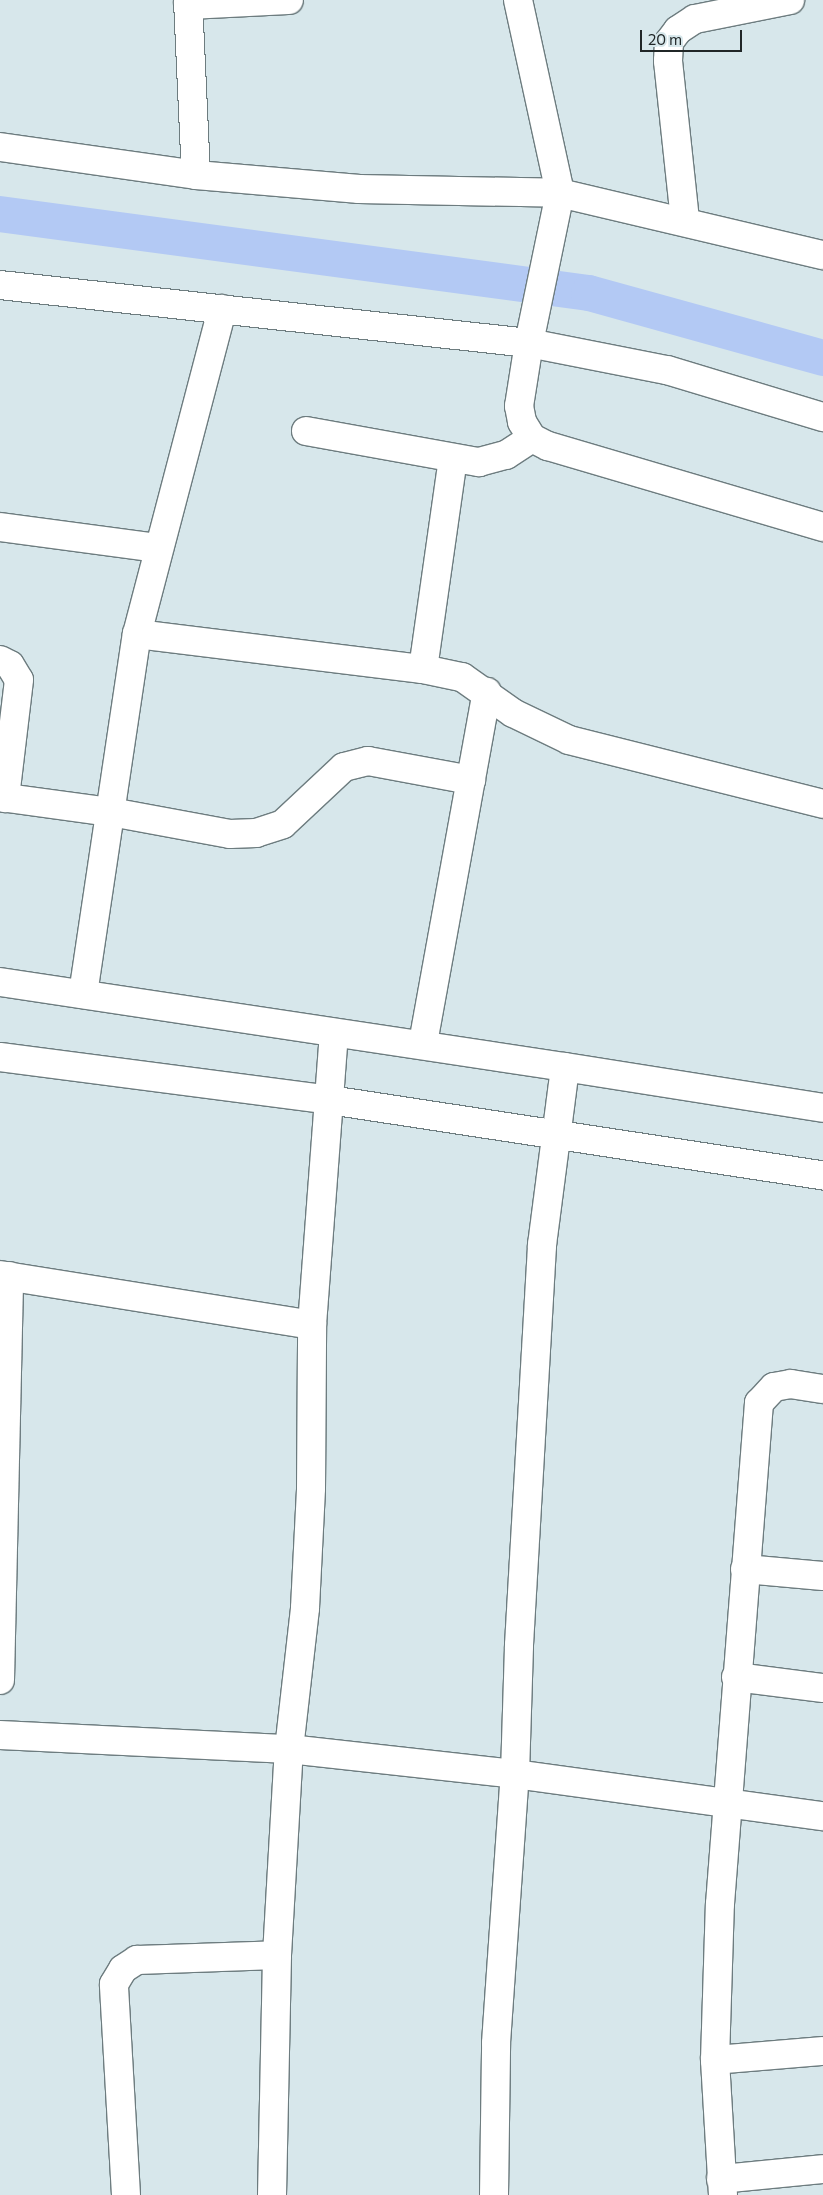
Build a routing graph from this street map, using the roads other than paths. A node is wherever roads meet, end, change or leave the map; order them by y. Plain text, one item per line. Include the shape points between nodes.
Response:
1 (289, 0) edge
2 (518, 0) edge
3 (790, 0) edge
4 (188, 3) edge
5 (0, 147) edge
6 (196, 175) junction
7 (560, 192) junction
8 (685, 220) junction
9 (823, 255) edge
10 (0, 285) edge
11 (222, 309) junction
12 (529, 343) junction
13 (823, 417) edge
14 (306, 431) dead end
15 (532, 438) junction
16 (453, 459) junction
17 (0, 527) edge
18 (823, 527) edge
19 (158, 548) junction
20 (137, 634) junction
21 (0, 660) edge
22 (423, 669) junction
23 (487, 692) junction
24 (471, 780) junction
25 (3, 798) edge
26 (823, 804) edge
27 (112, 812) junction
28 (0, 982) edge
29 (83, 994) junction
30 (334, 1033) junction
31 (423, 1043) junction
32 (0, 1057) edge
33 (565, 1067) junction
34 (330, 1100) junction
35 (823, 1108) edge
36 (556, 1135) junction
37 (823, 1175) edge
38 (4, 1276) edge
39 (312, 1325) junction
40 (823, 1389) edge
41 (746, 1569) junction
42 (823, 1576) edge
43 (736, 1678) junction
44 (0, 1680) edge
45 (823, 1688) edge
46 (0, 1735) edge
47 (290, 1749) junction
48 (515, 1774) junction
49 (728, 1805) junction
50 (823, 1816) edge
51 (277, 1955) junction
52 (823, 2051) edge
53 (715, 2060) junction
54 (823, 2169) edge
55 (722, 2187) edge
56 (126, 2195) edge
57 (272, 2195) edge
58 (494, 2195) edge

1 - 4 street
2 - 7 street
3 - 8 street via 695,19 678,30 669,42 668,61
4 - 6 street
5 - 6 street
6 - 7 street via 359,189
7 - 8 street
7 - 12 street
8 - 9 street
10 - 11 street
11 - 12 street
11 - 19 street
12 - 13 street via 666,370
12 - 15 street via 519,406 522,422
14 - 16 street
15 - 16 street via 506,455 479,462
15 - 18 street via 548,446
16 - 22 street
17 - 19 street
19 - 20 street
20 - 22 street
20 - 27 street
21 - 25 street via 10,665 19,680
22 - 23 street via 462,677
23 - 24 street
23 - 26 street via 513,713 569,740
24 - 27 street via 368,761 344,768 283,824 256,833 230,834
24 - 31 street
25 - 27 street
27 - 29 street
28 - 29 street
29 - 30 street
30 - 31 street
30 - 34 street
31 - 33 street
32 - 34 street
33 - 35 street
33 - 36 street
34 - 36 street
34 - 39 street
36 - 37 street
36 - 48 street via 542,1245 519,1645
38 - 39 street
38 - 44 street
39 - 47 street via 311,1488 306,1599
40 - 41 street via 791,1384 774,1387 759,1403
41 - 42 street
41 - 43 street
43 - 45 street
43 - 49 street
46 - 47 street
47 - 48 street
47 - 51 street
48 - 49 street
48 - 58 street via 496,2043
49 - 50 street
49 - 53 street via 720,1904
51 - 56 street via 137,1960 122,1969 114,1984
51 - 57 street
52 - 53 street
53 - 55 street
54 - 55 street

